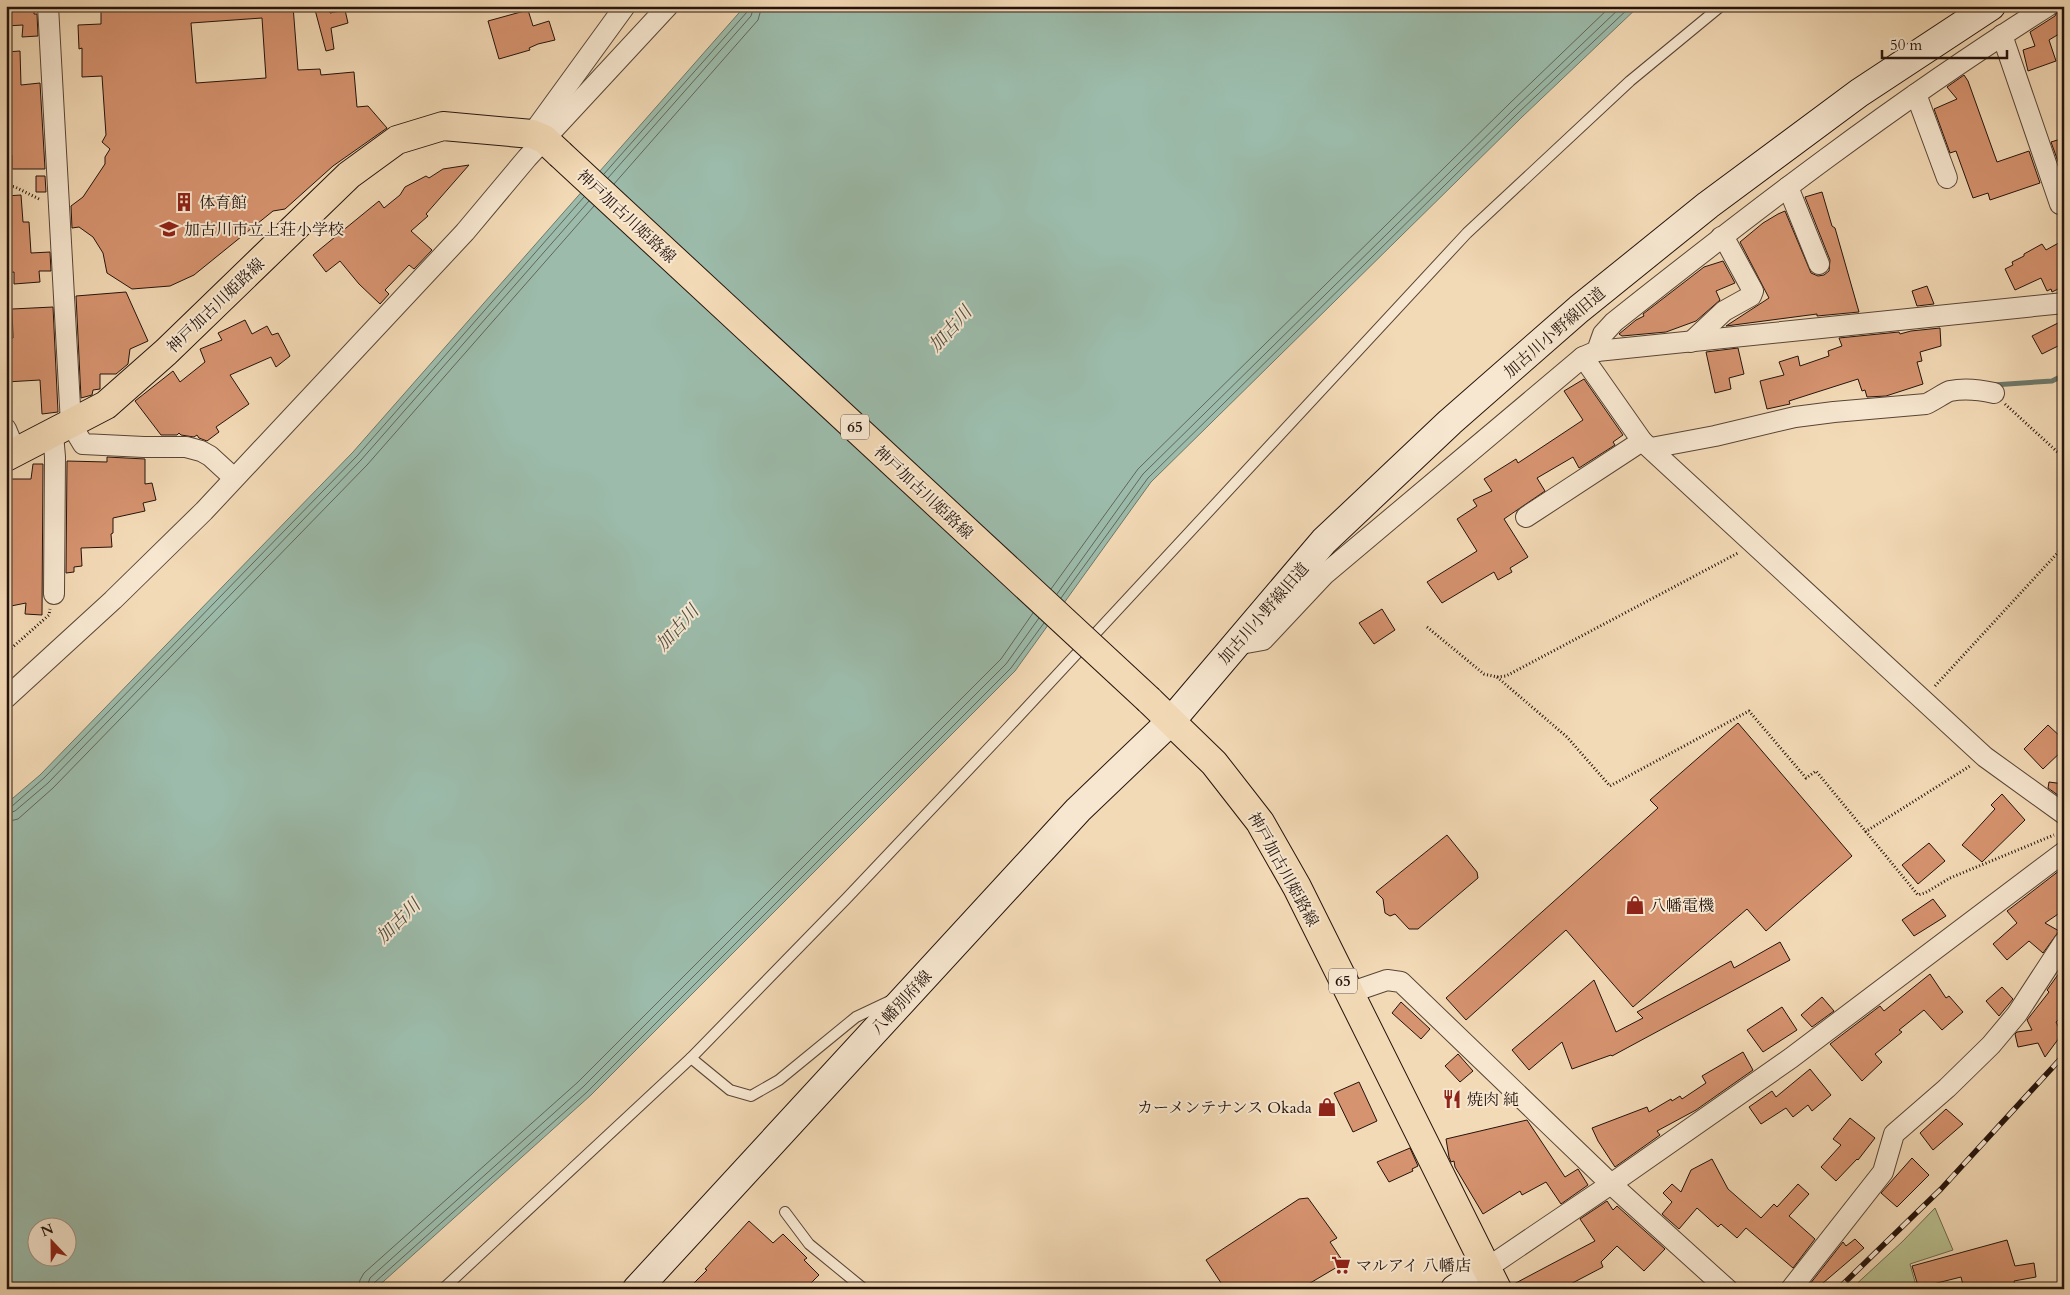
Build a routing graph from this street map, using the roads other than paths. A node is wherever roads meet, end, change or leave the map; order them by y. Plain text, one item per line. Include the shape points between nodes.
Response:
1 (48, 6) edge
2 (668, 6) edge
3 (1721, 6) edge
4 (1991, 6) edge
5 (2048, 6) edge
6 (624, 7) edge
7 (2002, 35) junction
8 (1916, 94) junction
9 (545, 143) junction
10 (1947, 178) dead end
11 (1788, 187) junction
12 (2064, 202) edge
13 (1721, 237) junction
14 (1819, 264) dead end
15 (2064, 303) edge
16 (1691, 342) junction
17 (1590, 354) junction
18 (1994, 394) road end
19 (27, 438) edge
20 (1646, 445) junction
21 (234, 478) junction
22 (1526, 517) dead end
23 (54, 594) road end
24 (1236, 644) junction
25 (6, 698) edge
26 (1171, 720) junction
27 (2064, 814) edge
28 (2060, 843) edge
29 (2064, 942) edge
30 (912, 990) junction
31 (1349, 993) junction
32 (691, 1058) junction
33 (1611, 1184) junction
34 (785, 1212) dead end
35 (1492, 1278) edge
36 (443, 1289) edge
37 (637, 1289) edge
38 (864, 1289) edge
39 (1455, 1289) edge
40 (1728, 1289) edge
41 (1791, 1289) edge

1 - 19 street via 59,209
2 - 9 street
3 - 32 lane via 1630,81 1467,232 1004,732
4 - 24 street, 加古川小野線旧道 via 1851,99 1708,205 1579,309 1450,422 1324,541
5 - 7 street
6 - 9 street
7 - 8 street
7 - 12 street via 2060,204
8 - 10 street
8 - 11 street
9 - 19 main road, 神戸加古川姫路線 via 443,126 397,140 349,175 106,406
9 - 21 street
9 - 26 main road, 神戸加古川姫路線 / 65, bridge
11 - 13 street
11 - 14 street
13 - 16 street via 1753,291 1751,296 1714,319
13 - 17 street via 1614,322
15 - 16 street
16 - 17 street
17 - 20 street
17 - 24 street via 1325,574 1263,640
18 - 20 street via 1980,390 1949,391 1926,404 1795,417 1715,436
19 - 21 street via 83,444 186,447 210,456
19 - 23 street via 55,457
20 - 22 street
20 - 27 street via 1985,757
21 - 25 street via 113,600
24 - 26 street, 加古川小野線旧道
26 - 30 street, 八幡別府線 via 1078,810
26 - 31 main road, 神戸加古川姫路線 / 65 via 1214,763 1260,822 1297,887
28 - 33 street via 1791,1058
29 - 41 street via 2017,1014 1991,1045 1948,1088 1894,1134 1883,1172
30 - 32 lane via 856,1017 779,1080 751,1096 730,1090
30 - 37 street, 八幡別府線
31 - 33 street via 1387,980 1401,982
31 - 35 main road, 神戸加古川姫路線 / 65
32 - 36 lane
33 - 35 street
33 - 40 street
34 - 38 lane via 809,1244
35 - 39 street

